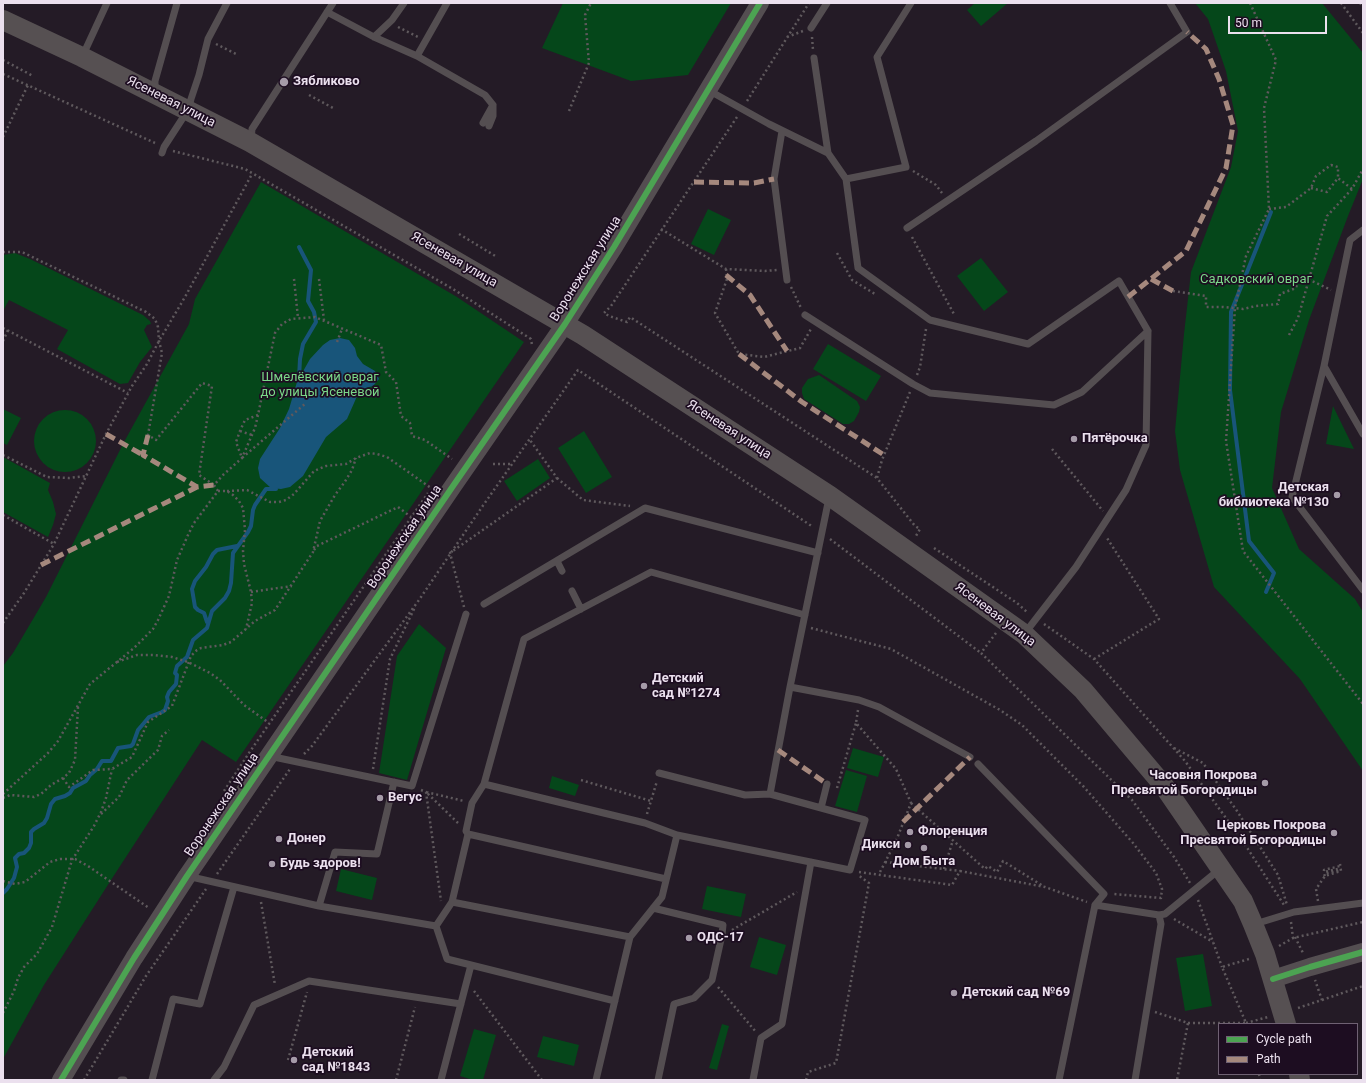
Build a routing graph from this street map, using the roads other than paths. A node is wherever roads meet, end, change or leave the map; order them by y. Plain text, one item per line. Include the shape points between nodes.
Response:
1 (107, 3) edge
2 (177, 3) edge
3 (227, 3) edge
4 (333, 3) edge
5 (404, 3) edge
6 (447, 3) edge
7 (760, 3) edge
8 (827, 3) edge
9 (911, 3) edge
10 (1170, 3) edge
11 (327, 12) junction
12 (3, 20) edge
13 (811, 28) road end
14 (374, 37) junction
15 (417, 56) junction
16 (82, 57) junction
17 (814, 58) road end
18 (707, 90) junction
19 (155, 94) junction
20 (188, 110) junction
21 (486, 125) dead end
22 (782, 131) junction
23 (250, 142) junction
24 (163, 150) road end
25 (828, 153) junction
26 (846, 179) junction
27 (907, 228) road end
28 (1363, 230) edge
29 (787, 280) road end
30 (805, 315) road end
31 (565, 324) junction
32 (1148, 331) junction
33 (1324, 366) junction
34 (1363, 434) edge
35 (830, 496) junction
36 (818, 553) junction
37 (557, 561) junction
38 (562, 571) dead end
39 (1363, 590) edge
40 (572, 591) dead end
41 (484, 604) dead end
42 (581, 609) junction
43 (466, 614) road end
44 (805, 615) junction
45 (1030, 626) junction
46 (790, 687) junction
47 (268, 756) junction
48 (970, 757) dead end
49 (978, 764) dead end
50 (659, 772) road end
51 (394, 782) junction
52 (484, 784) junction
53 (827, 784) dead end
54 (770, 794) junction
55 (821, 808) junction
56 (467, 832) junction
57 (677, 835) junction
58 (811, 862) junction
59 (1221, 869) junction
60 (187, 876) junction
61 (666, 879) junction
62 (234, 887) junction
63 (452, 902) junction
64 (1363, 903) edge
65 (1095, 905) junction
66 (319, 906) junction
67 (653, 908) junction
68 (1162, 914) junction
69 (1253, 924) junction
70 (436, 926) junction
71 (630, 937) junction
72 (1363, 952) edge
73 (470, 965) junction
74 (1273, 979) junction
75 (615, 1001) junction
76 (461, 1004) junction
77 (1285, 1018) edge
78 (61, 1080) edge
79 (121, 1080) edge
80 (124, 1080) edge
81 (152, 1080) edge
82 (214, 1080) edge
83 (441, 1080) edge
84 (596, 1080) edge
85 (658, 1080) edge
86 (753, 1080) edge
87 (1059, 1080) edge
88 (1135, 1080) edge

1 - 16 lane
2 - 19 lane via 155,81
3 - 20 lane via 208,39
4 - 11 lane
5 - 14 lane
6 - 15 lane
7 - 18 street, Воронежская улица
8 - 13 lane
9 - 26 lane via 878,57 906,167
10 - 27 lane via 1187,32 1036,141
11 - 14 lane
11 - 23 lane via 252,129
12 - 16 main road, Ясеневая улица
14 - 15 lane
15 - 21 lane via 485,95 493,105 493,116
16 - 19 main road, Ясеневая улица
17 - 25 lane
18 - 22 lane
18 - 31 street, Воронежская улица
19 - 20 main road, Ясеневая улица
20 - 23 main road, Ясеневая улица
20 - 24 lane
22 - 25 lane
22 - 29 lane via 774,180
23 - 31 main road, Ясеневая улица
25 - 26 lane
26 - 32 lane via 858,268 930,320 1028,344 1119,281
28 - 33 lane via 1350,240
30 - 32 lane via 930,393 1054,405 1082,392
31 - 35 main road, Ясеневая улица
31 - 47 street, Воронежская улица
32 - 45 lane via 1146,445 1126,490 1076,567
33 - 34 lane
33 - 39 lane via 1292,497
35 - 36 lane
35 - 45 main road, Ясеневая улица via 1006,621
36 - 37 lane via 645,508
36 - 44 lane
37 - 38 lane
37 - 41 lane
40 - 42 lane
42 - 44 lane via 651,572
42 - 52 lane via 524,639
43 - 51 lane via 412,786
44 - 46 lane
45 - 59 main road, Ясеневая улица via 1164,786
46 - 48 lane via 860,700 879,707
46 - 54 lane
47 - 51 lane
47 - 60 street, Воронежская улица
49 - 65 lane via 1104,894
50 - 54 lane via 745,795
51 - 66 lane via 377,854 335,852
52 - 56 lane via 472,803
52 - 57 lane via 645,823
53 - 55 lane
54 - 55 lane
55 - 58 lane via 865,820 850,870
56 - 61 lane
56 - 63 lane
57 - 58 lane
57 - 61 lane
58 - 86 lane via 782,1024 761,1038
59 - 68 lane
59 - 69 main road, Ясеневая улица via 1243,901
60 - 62 lane
60 - 78 street, Воронежская улица via 134,958
61 - 67 lane via 662,897
62 - 66 lane
62 - 81 lane via 200,1004 173,999
63 - 70 lane
63 - 71 lane
64 - 69 lane via 1290,913
65 - 68 lane
65 - 87 lane
66 - 70 lane
67 - 71 lane
67 - 85 lane via 723,925 712,980 694,998 674,1004
68 - 88 lane
69 - 74 main road, Ясеневая улица
70 - 73 lane via 448,959
71 - 75 lane
72 - 74 street
73 - 75 lane
73 - 76 lane
74 - 77 main road, Ясеневая улица
75 - 84 lane
76 - 82 lane via 310,982 254,1005 224,1067
76 - 83 lane
79 - 80 lane

